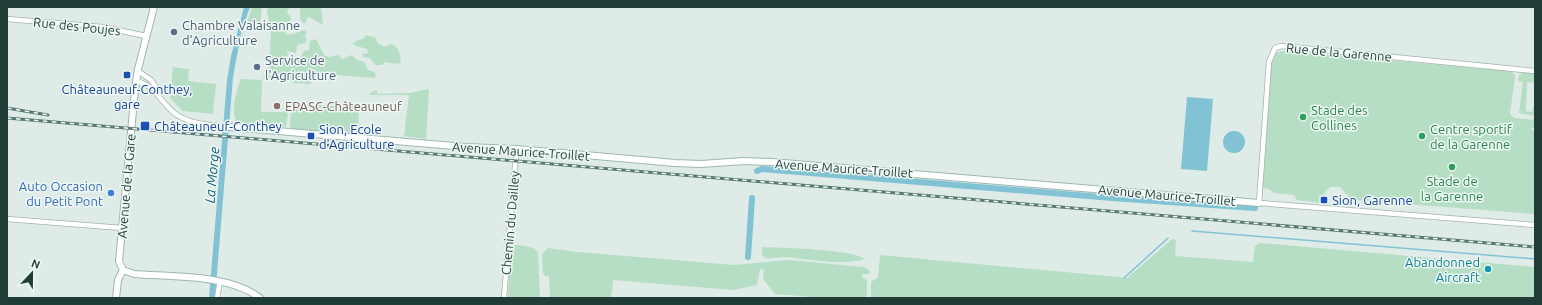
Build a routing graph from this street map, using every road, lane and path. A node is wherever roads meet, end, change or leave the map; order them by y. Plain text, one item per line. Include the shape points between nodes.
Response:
1 (154, 7) edge
2 (7, 19) edge
3 (146, 36) junction
4 (138, 70) junction
5 (1535, 72) edge
6 (136, 81) junction
7 (162, 99) junction
8 (230, 127) joint
9 (517, 149) junction
10 (1259, 203) junction
11 (7, 219) edge
12 (1535, 225) edge
13 (122, 228) junction
14 (123, 270) junction
15 (219, 281) junction
16 (116, 298) edge
17 (217, 298) edge
18 (260, 298) edge
19 (504, 298) edge

1 - 3 street, Avenue de la Gare
2 - 3 street, Rue des Poujes via 103,27
3 - 4 street, Avenue de la Gare
4 - 6 street, Avenue de la Gare
4 - 7 street, Avenue Maurice-Troillet via 153,83
5 - 10 street, Rue de la Garenne via 1281,46 1275,48 1269,62
6 - 7 street, Avenue Maurice-Troillet via 149,86
6 - 13 street, Avenue de la Gare
7 - 8 street, Avenue Maurice-Troillet via 171,110 184,119
8 - 9 street, Avenue Maurice-Troillet
9 - 10 street, Avenue Maurice-Troillet via 675,163 772,162
9 - 19 street, Chemin du Dailley
10 - 12 street, Avenue Maurice-Troillet
11 - 13 street
13 - 14 street, Avenue de la Gare via 119,261
14 - 15 street via 134,274
14 - 16 street via 118,280
15 - 17 street
15 - 18 street via 252,292

